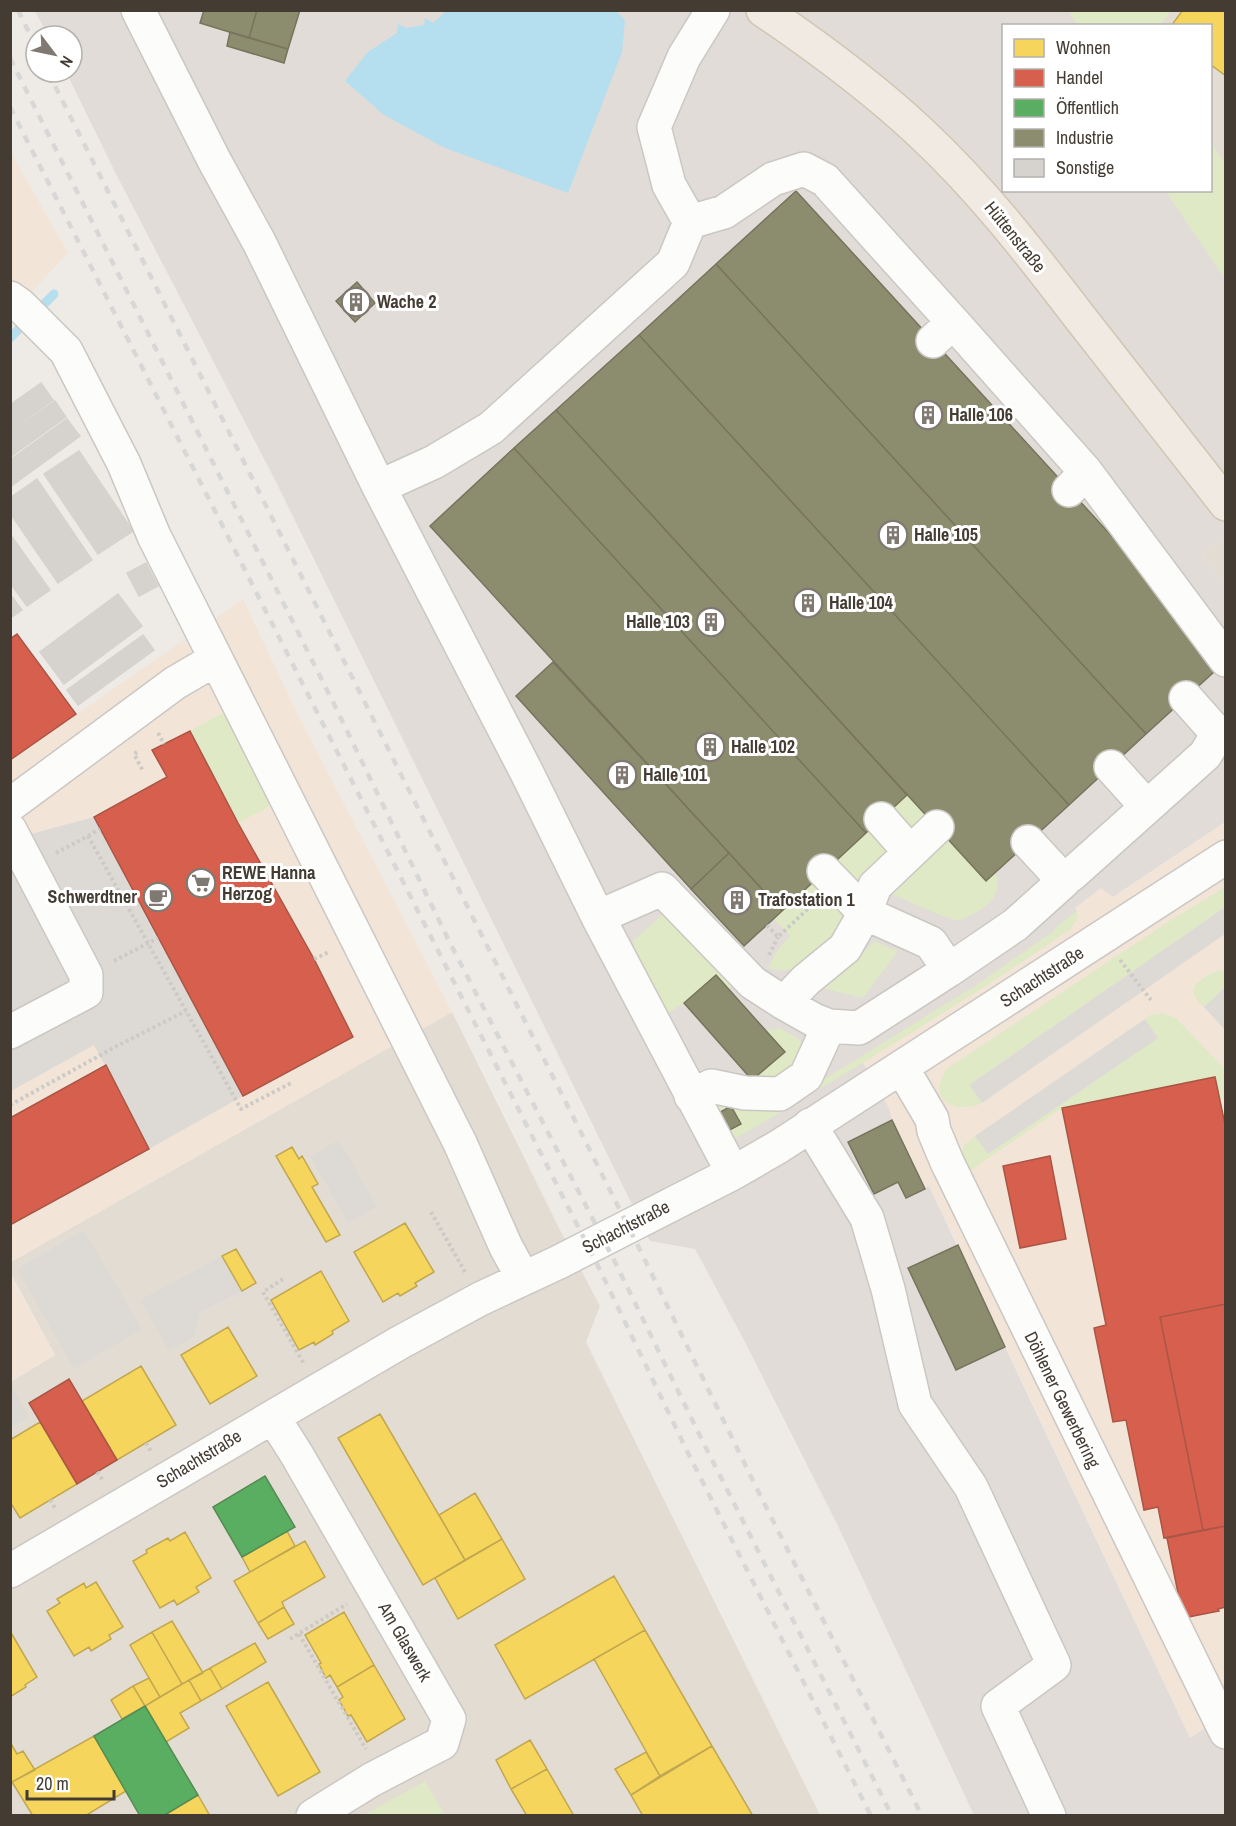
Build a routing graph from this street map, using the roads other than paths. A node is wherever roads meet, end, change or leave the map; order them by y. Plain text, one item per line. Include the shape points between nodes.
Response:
1 (138, 10) edge
2 (712, 10) edge
3 (763, 10) edge
4 (690, 222) junction
5 (15, 302) edge
6 (379, 487) junction
7 (1226, 504) edge
8 (216, 659) junction
9 (1226, 660) edge
10 (1186, 699) dead end
11 (1222, 726) edge
12 (1111, 767) dead end
13 (10, 805) edge
14 (1147, 807) junction
15 (881, 819) dead end
16 (937, 827) dead end
17 (10, 830) edge
18 (1028, 842) dead end
19 (910, 852) junction
20 (1226, 857) edge
21 (824, 871) dead end
22 (1075, 884) junction
23 (865, 914) junction
24 (598, 917) junction
25 (949, 970) junction
26 (783, 1003) junction
27 (829, 1026) junction
28 (10, 1032) edge
29 (902, 1068) junction
30 (691, 1096) junction
31 (810, 1125) junction
32 (733, 1173) junction
33 (523, 1278) junction
34 (273, 1417) junction
35 (10, 1570) edge
36 (1226, 1732) edge
37 (313, 1815) edge
38 (1049, 1815) edge

1 - 6 street via 259,242
2 - 4 street via 684,57 654,127 669,185
3 - 7 main road, Hüttenstraße via 875,92 977,190
4 - 6 street via 673,263 491,428 434,462
4 - 9 street via 724,212 773,179 804,169 825,180 943,331 1078,481
5 - 8 street via 66,351
6 - 24 street
8 - 13 street via 175,683
8 - 33 street via 460,1143
10 - 11 street
11 - 14 street via 1205,756
12 - 14 street
14 - 22 street
15 - 19 street
16 - 19 street
17 - 28 street via 86,975 87,992
18 - 22 street
19 - 23 street via 875,886
20 - 29 street, Schachtstraße
21 - 23 street
22 - 25 street
23 - 25 street via 931,944
23 - 26 street via 845,948
24 - 26 street via 662,889 753,983
24 - 30 street
25 - 27 street via 859,1028
26 - 27 street
27 - 30 street via 806,1076 780,1094 745,1093 711,1086
29 - 31 street, Schachtstraße
29 - 36 street, Döhlener Gewerbering via 932,1119 947,1162
30 - 32 street
31 - 32 street, Schachtstraße
31 - 38 street via 867,1218 915,1404 971,1487 1054,1665 998,1706
32 - 33 street, Schachtstraße
33 - 34 street, Schachtstraße via 399,1343
34 - 35 street, Schachtstraße
34 - 37 street, Am Glaswerk via 449,1719 442,1743

